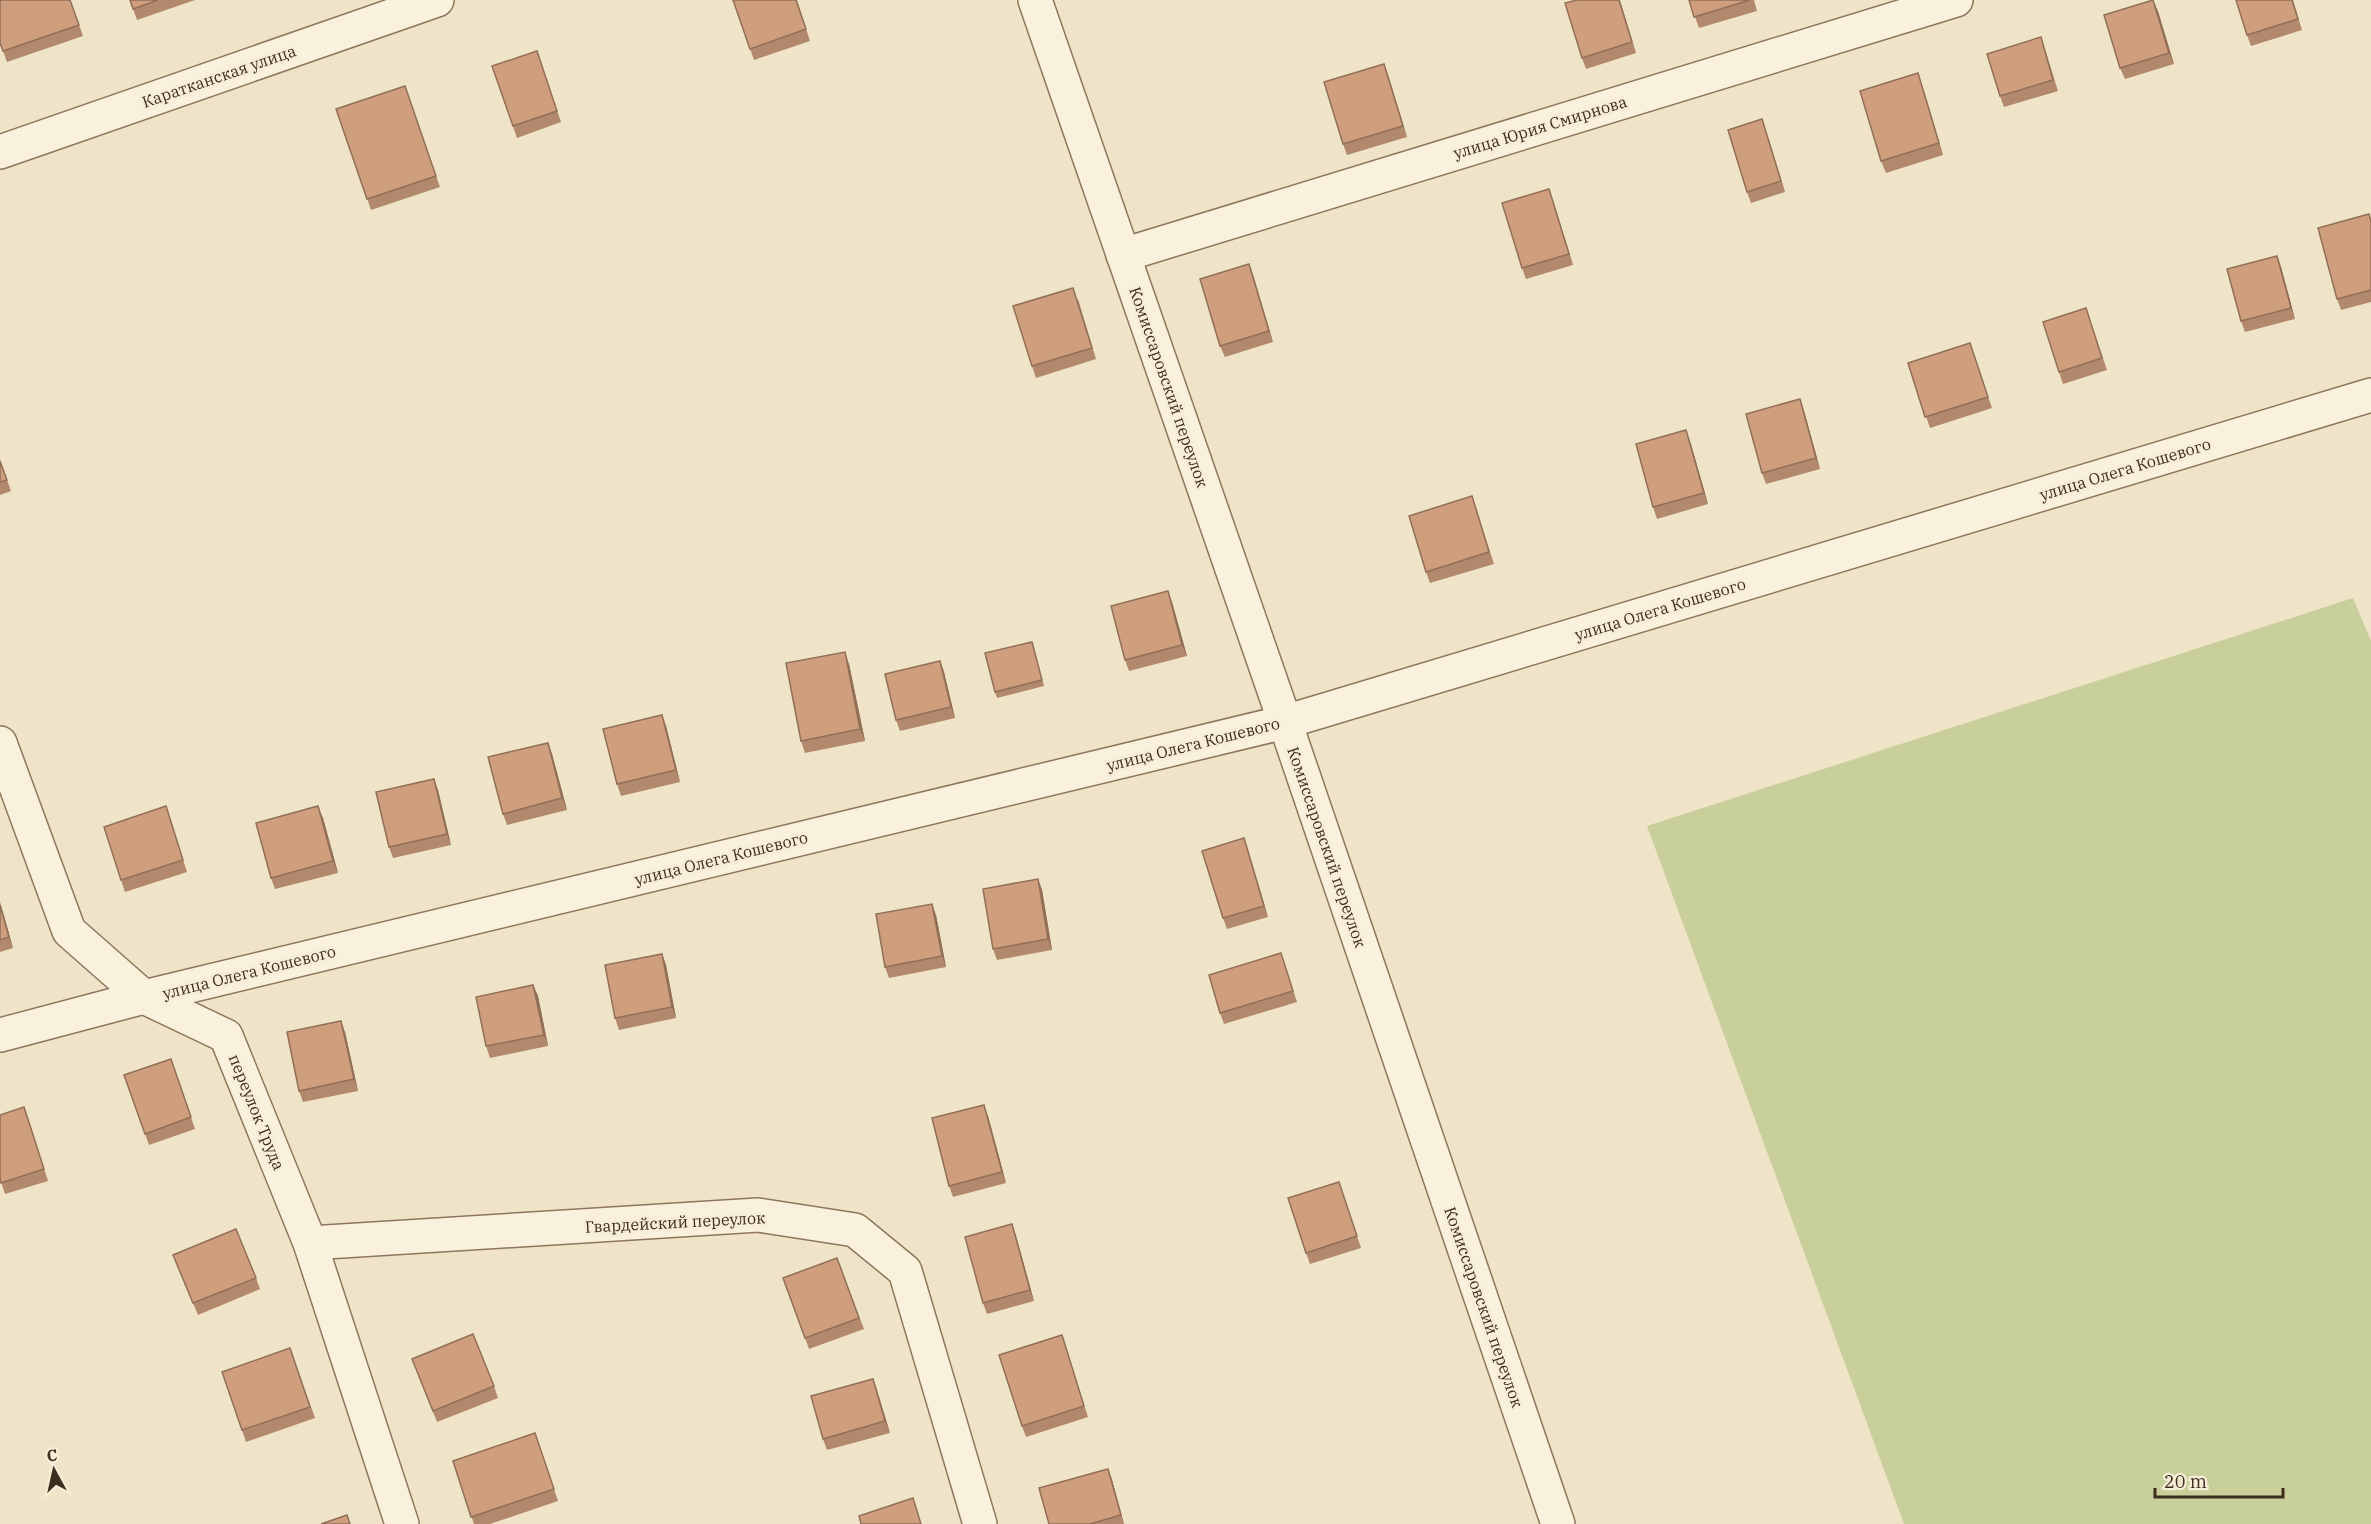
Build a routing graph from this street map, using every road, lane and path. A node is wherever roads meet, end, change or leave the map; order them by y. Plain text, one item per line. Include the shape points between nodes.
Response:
1 (437, 0) edge
2 (1035, 0) edge
3 (1956, 0) edge
4 (0, 152) edge
5 (1123, 255) junction
6 (2371, 395) edge
7 (1285, 722) junction
8 (0, 743) edge
9 (144, 997) junction
10 (0, 1035) edge
11 (310, 1243) junction
12 (402, 1524) edge
13 (980, 1524) edge
14 (1558, 1524) edge

1 - 4 street, Каратканская улица
2 - 5 street, Комиссаровский переулок
3 - 5 street, улица Юрия Смирнова
5 - 7 street, Комиссаровский переулок
6 - 7 street, улица Олега Кошевого
7 - 9 street, улица Олега Кошевого
7 - 14 street, Комиссаровский переулок
8 - 9 street, переулок Труда via 69,931
9 - 10 street, улица Олега Кошевого
9 - 11 street, переулок Труда via 226,1036
11 - 12 street, переулок Труда
11 - 13 street, Гвардейский переулок via 758,1215 855,1230 905,1271

